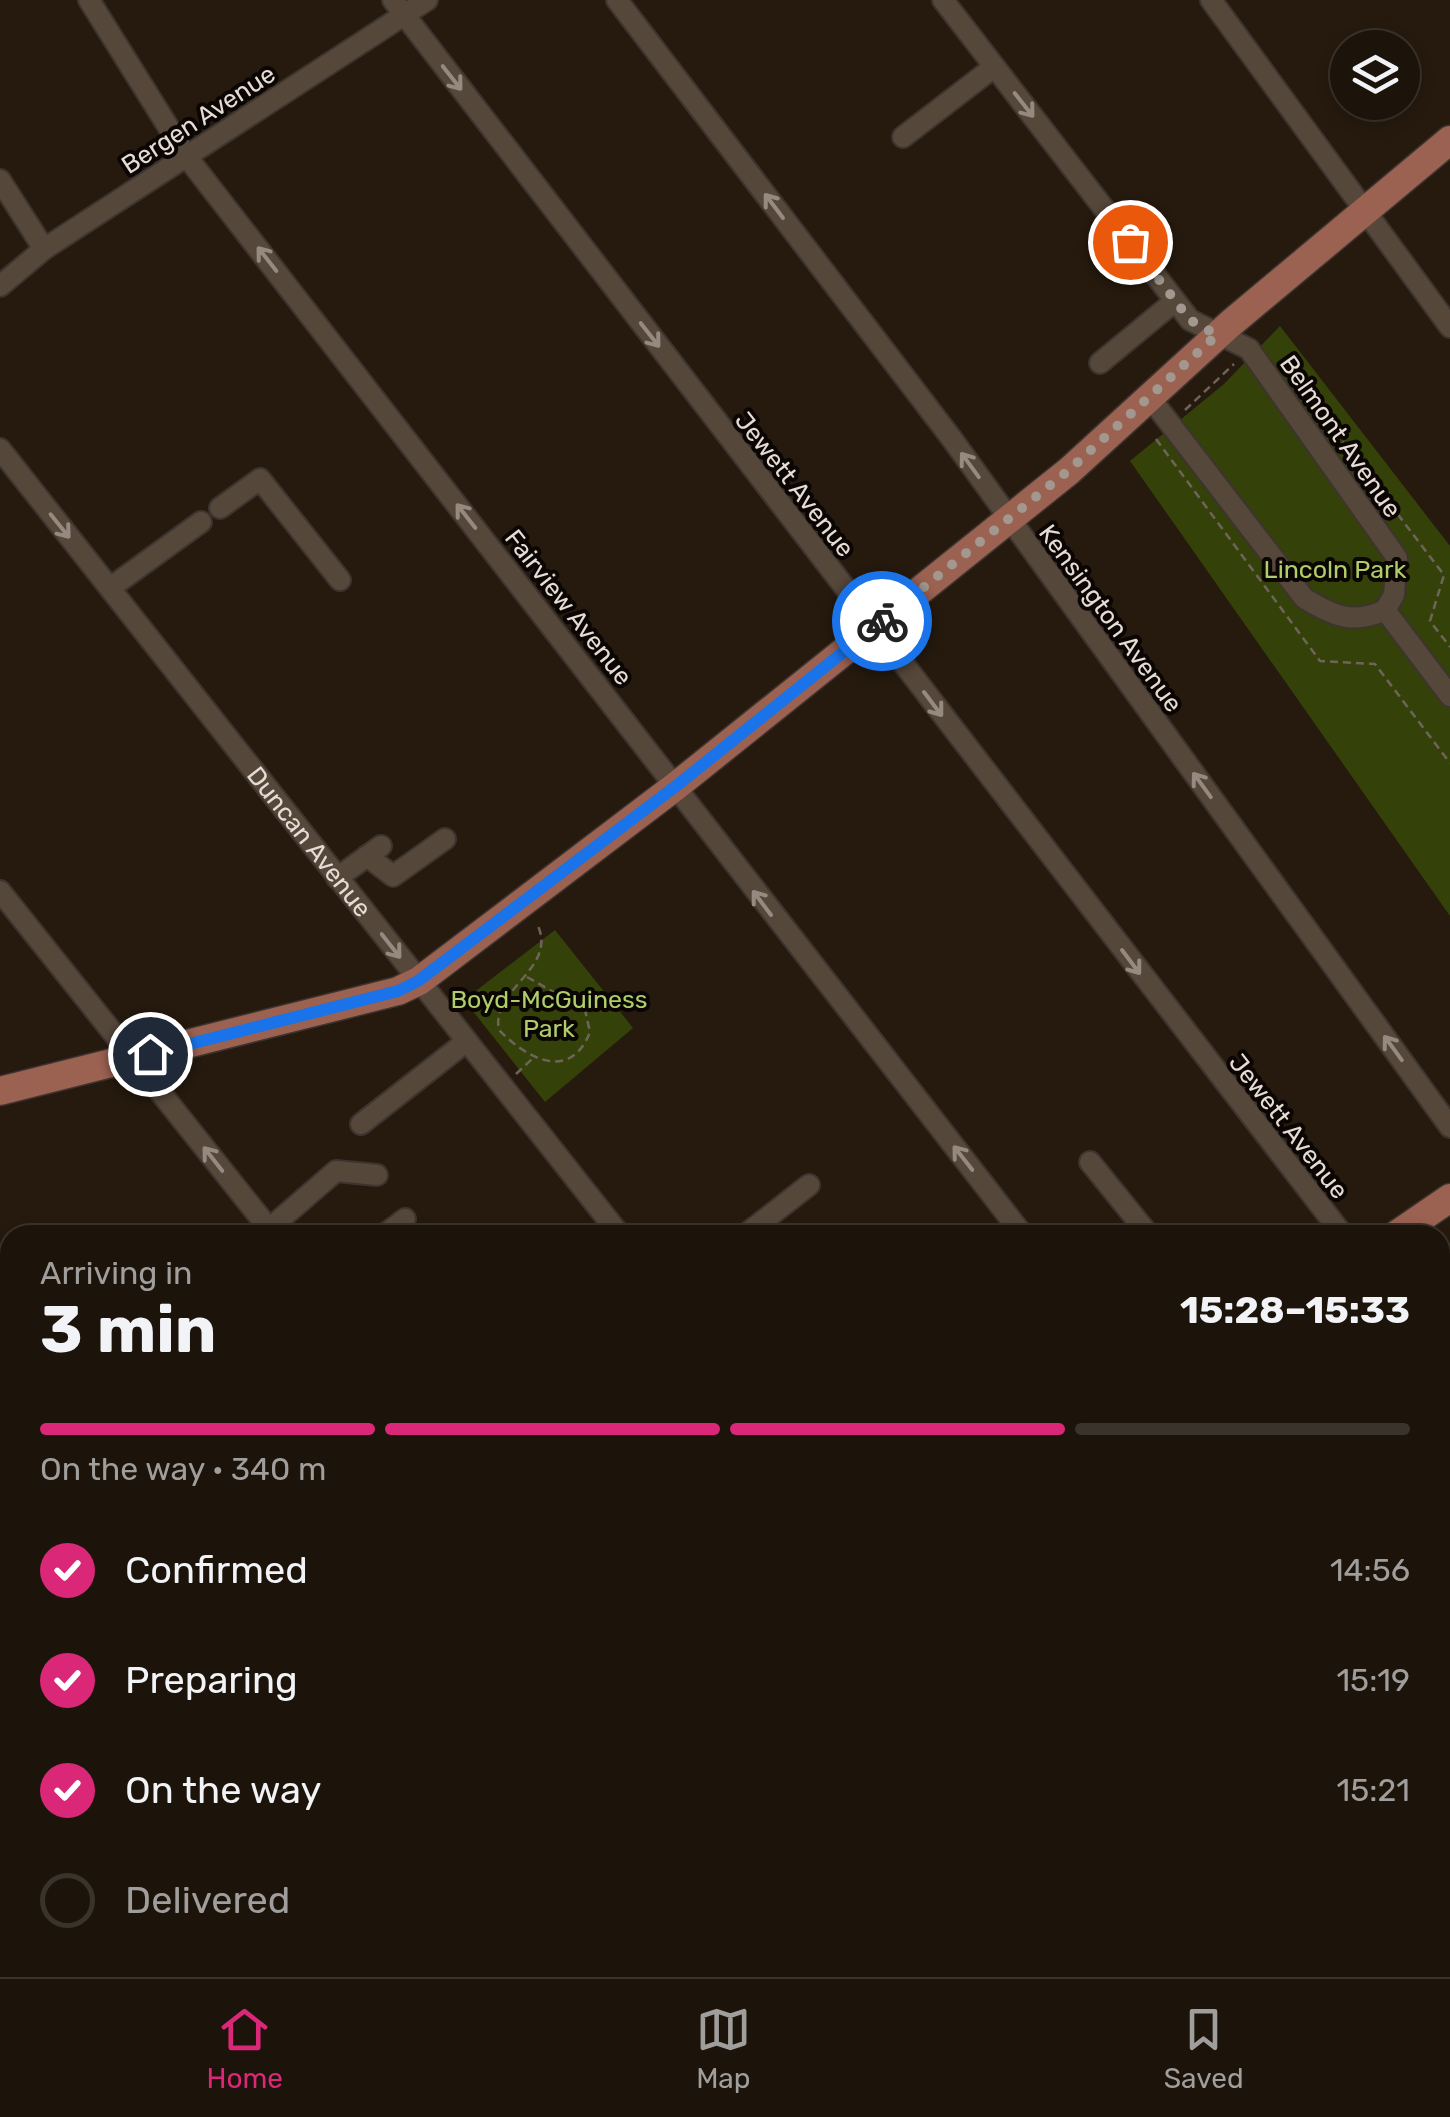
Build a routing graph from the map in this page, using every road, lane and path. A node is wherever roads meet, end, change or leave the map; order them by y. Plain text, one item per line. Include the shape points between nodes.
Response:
1 (89, 0) edge
2 (427, 0) edge
3 (617, 0) edge
4 (943, 0) edge
5 (1212, 0) edge
6 (398, 7) edge
7 (994, 67) junction
8 (903, 138) dead end
9 (1450, 140) edge
10 (187, 157) junction
11 (0, 180) edge
12 (1364, 208) junction
13 (44, 250) junction
14 (0, 286) edge
15 (1175, 300) junction
16 (1450, 327) edge
17 (1217, 335) junction
18 (1238, 360) dead end
19 (1100, 363) dead end
20 (1151, 399) junction
21 (1184, 411) dead end
22 (0, 449) edge
23 (220, 508) dead end
24 (1006, 517) junction
25 (201, 522) dead end
26 (340, 580) dead end
27 (110, 588) junction
28 (1385, 610) junction
29 (874, 627) junction
30 (1450, 696) edge
31 (676, 786) junction
32 (445, 839) dead end
33 (338, 878) junction
34 (0, 891) edge
35 (538, 926) dead end
36 (527, 977) junction
37 (418, 981) junction
38 (499, 1030) junction
39 (477, 1041) junction
40 (134, 1059) junction
41 (532, 1059) junction
42 (514, 1075) dead end
43 (0, 1091) edge
44 (361, 1124) dead end
45 (1450, 1127) edge
46 (1090, 1162) dead end
47 (378, 1176) dead end
48 (809, 1185) dead end
49 (1450, 1198) edge
50 (405, 1219) dead end
51 (265, 1225) edge
52 (278, 1225) edge
53 (397, 1225) edge
54 (613, 1225) edge
55 (758, 1225) edge
56 (1015, 1225) edge
57 (1140, 1225) edge
58 (1335, 1225) edge
59 (1411, 1225) edge

1 - 10 street, Fairview Avenue
2 - 6 street, Bergen Avenue
24 -> 3 street, Kensington Avenue
4 - 7 street, Belmont Avenue
5 - 12 street
6 - 10 street, Bergen Avenue
6 -> 29 street, Jewett Avenue
7 - 8 street
7 -> 15 street, Belmont Avenue
9 - 12 main road
10 - 13 street, Bergen Avenue
31 -> 10 street, Fairview Avenue
11 - 13 street
12 - 16 street
12 - 17 main road
13 - 14 street, Bergen Avenue
15 - 17 street, Belmont Avenue via 1190,320
15 - 19 street
17 - 20 main road
17 - 28 street, Belmont Avenue via 1249,350 1396,558 1394,595
18 - 21 path
20 - 24 main road
20 - 28 street via 1304,598 1333,616 1362,620
22 -> 27 street, Duncan Avenue
23 - 26 street via 260,479
24 - 29 main road
45 -> 24 street, Kensington Avenue
25 - 27 street
27 - 33 street, Duncan Avenue
28 - 30 street
29 - 31 main road
29 -> 58 street, Jewett Avenue
31 - 37 main road
56 -> 31 street, Fairview Avenue
32 - 33 street via 393,876 374,851
33 -> 37 street, Duncan Avenue
34 - 40 street
35 - 36 path via 540,952
36 - 38 path via 500,1005
36 - 41 path via 585,1010 590,1032 578,1053
37 - 39 street, Duncan Avenue
37 - 40 main road
38 - 39 path
38 - 41 path
39 - 44 street
39 - 54 street, Duncan Avenue
40 - 43 main road
51 -> 40 street
41 - 42 path
46 - 57 street
47 - 52 street via 336,1171
48 - 55 street
49 - 59 main road
50 - 53 street

